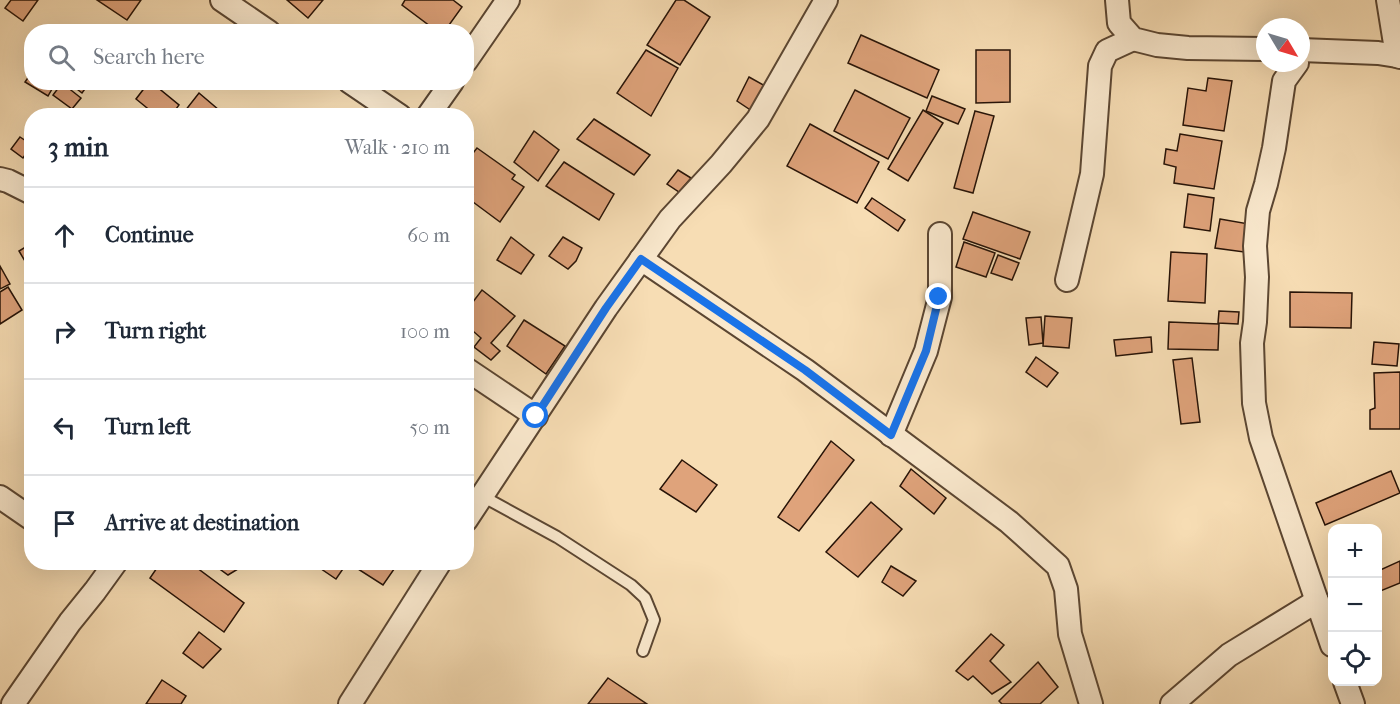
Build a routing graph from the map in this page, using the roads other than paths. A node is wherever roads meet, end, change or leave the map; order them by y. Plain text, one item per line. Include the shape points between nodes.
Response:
1 (222, 0) edge
2 (508, 0) edge
3 (826, 0) edge
4 (1117, 0) edge
5 (1388, 0) edge
6 (258, 24) edge
7 (1133, 39) junction
8 (1256, 49) edge
9 (474, 50) edge
10 (1310, 55) edge
11 (1399, 56) edge
12 (1290, 72) edge
13 (362, 90) edge
14 (446, 90) edge
15 (388, 108) edge
16 (434, 108) edge
17 (0, 179) edge
18 (24, 189) edge
19 (940, 234) dead end
20 (641, 259) junction
21 (1067, 280) dead end
22 (474, 374) edge
23 (536, 416) junction
24 (891, 435) junction
25 (482, 496) junction
26 (0, 497) edge
27 (474, 508) edge
28 (24, 514) edge
29 (103, 570) edge
30 (435, 570) edge
31 (1317, 601) junction
32 (1328, 633) edge
33 (643, 651) dead end
34 (1347, 686) edge
35 (13, 704) edge
36 (350, 704) edge
37 (1091, 704) edge
38 (1172, 704) edge
39 (1353, 704) edge

1 - 6 street
2 - 9 street
3 - 20 street via 758,119 670,219
4 - 7 street via 1119,23
5 - 11 street
7 - 8 street via 1188,48
7 - 21 street via 1107,51 1100,66 1092,174
10 - 11 street
12 - 31 street via 1284,81 1274,148 1258,211 1252,343 1254,403 1261,438
13 - 15 street
14 - 16 street
17 - 18 street
19 - 24 street via 937,308 926,351
20 - 23 street
20 - 24 street via 805,370
22 - 23 street
23 - 25 street
24 - 37 street via 1009,522 1058,566 1066,589 1070,634
25 - 27 street
25 - 33 lane via 557,537 645,598 654,620
26 - 28 street
29 - 35 street
30 - 36 street
31 - 32 street
31 - 38 street via 1229,655
34 - 39 street

